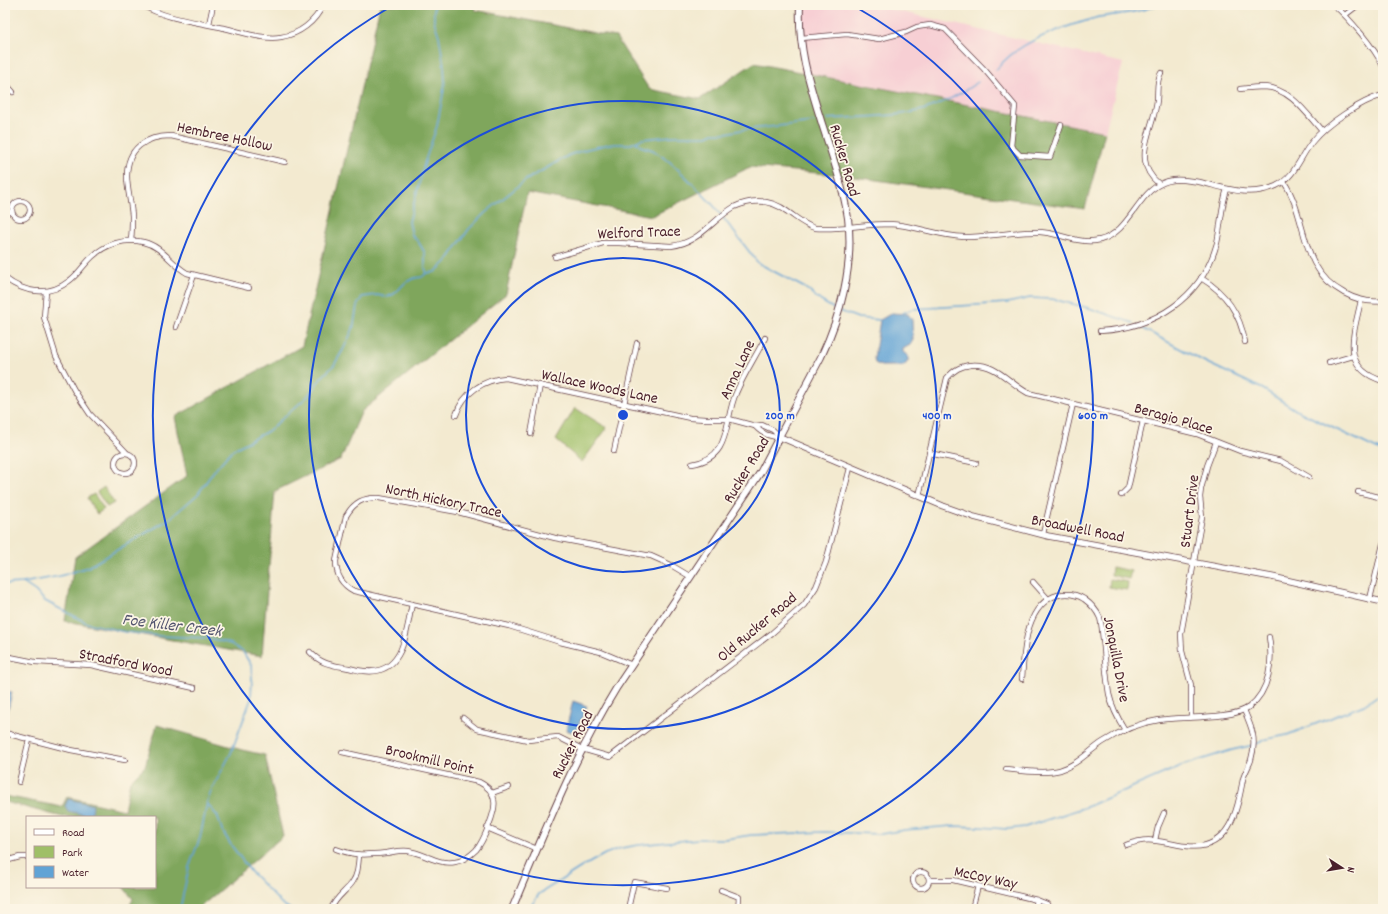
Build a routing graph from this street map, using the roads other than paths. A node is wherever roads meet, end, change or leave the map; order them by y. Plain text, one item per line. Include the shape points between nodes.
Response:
1 (142, 5) edge
2 (213, 5) edge
3 (323, 5) edge
4 (800, 5) edge
5 (1334, 5) edge
6 (1358, 5) edge
7 (1345, 15) junction
8 (209, 24) junction
9 (801, 38) junction
10 (1383, 66) edge
11 (1161, 73) dead end
12 (5, 82) edge
13 (1240, 89) dead end
14 (14, 92) dead end
15 (1383, 95) edge
16 (1061, 125) dead end
17 (1322, 131) junction
18 (285, 162) dead end
19 (1284, 182) junction
20 (1159, 184) junction
21 (1227, 189) junction
22 (12, 210) junction
23 (5, 214) edge
24 (848, 227) junction
25 (131, 240) junction
26 (555, 257) dead end
27 (194, 276) junction
28 (5, 278) edge
29 (1201, 278) junction
30 (248, 288) dead end
31 (46, 292) junction
32 (1361, 300) junction
33 (1383, 301) edge
34 (176, 327) dead end
35 (1100, 331) dead end
36 (765, 338) dead end
37 (1245, 342) dead end
38 (637, 343) dead end
39 (1353, 356) junction
40 (1329, 364) dead end
41 (1383, 381) edge
42 (540, 385) junction
43 (624, 404) junction
44 (1073, 404) junction
45 (456, 415) dead end
46 (729, 419) junction
47 (1143, 421) junction
48 (531, 434) dead end
49 (780, 437) junction
50 (1216, 442) junction
51 (614, 451) dead end
52 (126, 452) junction
53 (929, 453) junction
54 (976, 463) dead end
55 (692, 464) dead end
56 (850, 468) junction
57 (1309, 477) dead end
58 (1358, 492) dead end
59 (1121, 494) dead end
60 (919, 496) junction
61 (1383, 498) edge
62 (1043, 534) junction
63 (1383, 544) edge
64 (1194, 562) junction
65 (691, 577) junction
66 (1033, 582) dead end
67 (1048, 599) junction
68 (1370, 599) junction
69 (1383, 602) edge
70 (412, 604) junction
71 (1269, 638) dead end
72 (310, 652) dead end
73 (5, 656) edge
74 (632, 665) junction
75 (1022, 679) dead end
76 (194, 688) dead end
77 (1244, 710) junction
78 (1192, 717) junction
79 (463, 718) dead end
80 (1125, 730) junction
81 (5, 733) edge
82 (29, 740) junction
83 (582, 749) junction
84 (342, 752) dead end
85 (125, 760) dead end
86 (1006, 769) dead end
87 (19, 782) dead end
88 (509, 787) dead end
89 (492, 793) junction
90 (1164, 813) dead end
91 (487, 828) junction
92 (1155, 840) junction
93 (1126, 845) dead end
94 (336, 849) dead end
95 (537, 849) junction
96 (359, 855) junction
97 (26, 857) edge
98 (5, 861) edge
99 (929, 880) dead end
100 (978, 886) junction
101 (667, 888) dead end
102 (721, 890) dead end
103 (1037, 900) junction
104 (331, 909) edge
105 (512, 909) edge
106 (628, 909) edge
107 (738, 909) edge
108 (972, 909) edge
109 (1035, 909) edge
110 (1050, 909) edge

1 - 8 street via 164,14
2 - 8 street
3 - 8 street via 313,21 304,28 280,37 264,37
4 - 9 main road, Rucker Road
5 - 7 street
6 - 7 street
7 - 10 street
9 - 16 street via 847,34 879,39 917,27 930,25 944,29 984,69 1014,106 1011,146 1020,155 1050,158
9 - 24 main road, Rucker Road via 807,78 842,192
11 - 20 street via 1157,82 1155,116 1144,154 1148,171
12 - 14 street
13 - 17 street via 1265,87 1282,92 1297,102
15 - 17 street via 1362,104
17 - 19 street
18 - 25 street, Hembree Hollow via 172,136 159,136 148,140 134,152 127,168 132,216
19 - 21 street via 1255,192
19 - 32 street via 1295,203 1316,268 1337,289
20 - 21 street via 1185,179
20 - 24 street, Welford Trace via 1144,195 1118,230 1107,238 1094,241 1080,241 1042,232 963,237 897,225
21 - 29 street via 1222,203 1217,244
22 - 22 street via 16,202 22,201 27,203 30,212 28,217 19,220
22 - 23 street
24 - 26 street, Welford Trace via 808,226 779,206 756,201 734,207 693,240 679,246 603,243
24 - 49 main road, Rucker Road via 846,281 835,325
25 - 27 street via 154,246 180,269
25 - 31 street via 116,242 103,248 92,256 69,282
27 - 30 street
27 - 34 street
28 - 31 street via 24,289
29 - 35 street via 1179,302 1161,315 1132,327
29 - 37 street via 1217,289 1230,304 1240,321
31 - 52 street via 44,317 56,356 90,414
32 - 33 street
32 - 39 street via 1352,342
36 - 46 street, Anna Lane via 736,393
38 - 43 street
39 - 40 street
39 - 41 street via 1364,372
42 - 43 street, Wallace Woods Lane
42 - 45 street, Wallace Woods Lane via 506,378 490,380 465,398
42 - 48 street
43 - 46 street, Wallace Woods Lane via 690,418
43 - 51 street
44 - 47 street, Beragio Place
44 - 53 street, Beragio Place via 1028,393 1017,388 994,369 982,364 955,370 947,378
44 - 62 street
46 - 49 street, Wallace Woods Lane via 755,426 770,437
46 - 55 street, Anna Lane via 725,438 719,450 706,460
47 - 50 street, Beragio Place via 1208,437
47 - 59 street via 1128,488
49 - 56 street, Broadwell Road
49 - 65 main road, Rucker Road via 760,473
50 - 57 street, Beragio Place via 1240,451 1281,460
50 - 64 street, Stuart Drive via 1201,488 1202,517
52 - 52 street via 132,455 135,462 134,468 128,473 119,471 115,462 117,456
53 - 54 street
53 - 60 street, Beragio Place
56 - 60 street, Broadwell Road
56 - 83 street, Old Rucker Road via 826,562 816,587 804,605 610,757
58 - 61 street
60 - 62 street, Broadwell Road via 974,517
62 - 64 street, Broadwell Road
63 - 68 street
64 - 68 street, Broadwell Road
64 - 78 street, Stuart Drive via 1181,642 1191,685
65 - 70 street, North Hickory Trace via 651,556 555,538 458,512 379,498 363,500 350,509 344,522 336,560 338,575 345,585 354,591
65 - 74 main road, Rucker Road
66 - 67 street
67 - 75 street via 1037,609 1029,623
67 - 80 street, Jonquilla Drive via 1063,594 1079,596 1096,611 1101,626 1109,693 1116,715
68 - 69 street, Broadwell Road
70 - 72 street via 401,651 384,669 365,672 327,664
70 - 74 street, North Hickory Trace via 509,626 601,652
71 - 77 street via 1271,650 1267,682 1260,696
73 - 76 street, Stradford Wood via 35,662 91,666
74 - 83 main road, Rucker Road via 604,708
77 - 78 street via 1223,715
77 - 92 street via 1253,730 1253,753 1244,774 1238,809 1227,830 1216,841 1202,846 1186,846
78 - 80 street via 1152,721
79 - 83 street via 477,729 528,740 558,737
80 - 86 street via 1074,764 1060,770 1052,772
81 - 82 street
82 - 85 street
82 - 87 street
83 - 95 main road, Rucker Road
84 - 89 street, Brookmill Point via 479,782
88 - 89 street
89 - 91 street via 495,807
90 - 92 street
91 - 95 street
91 - 96 street via 475,851 456,862 440,862 406,851
92 - 93 street
94 - 96 street
95 - 105 main road, Rucker Road
96 - 104 street via 356,877
97 - 98 street
99 - 100 street, McCoy Way via 953,880
100 - 103 street, McCoy Way
100 - 108 street
101 - 106 street via 634,882
102 - 107 street via 739,897
103 - 109 street, McCoy Way
103 - 110 street, McCoy Way via 1045,903

